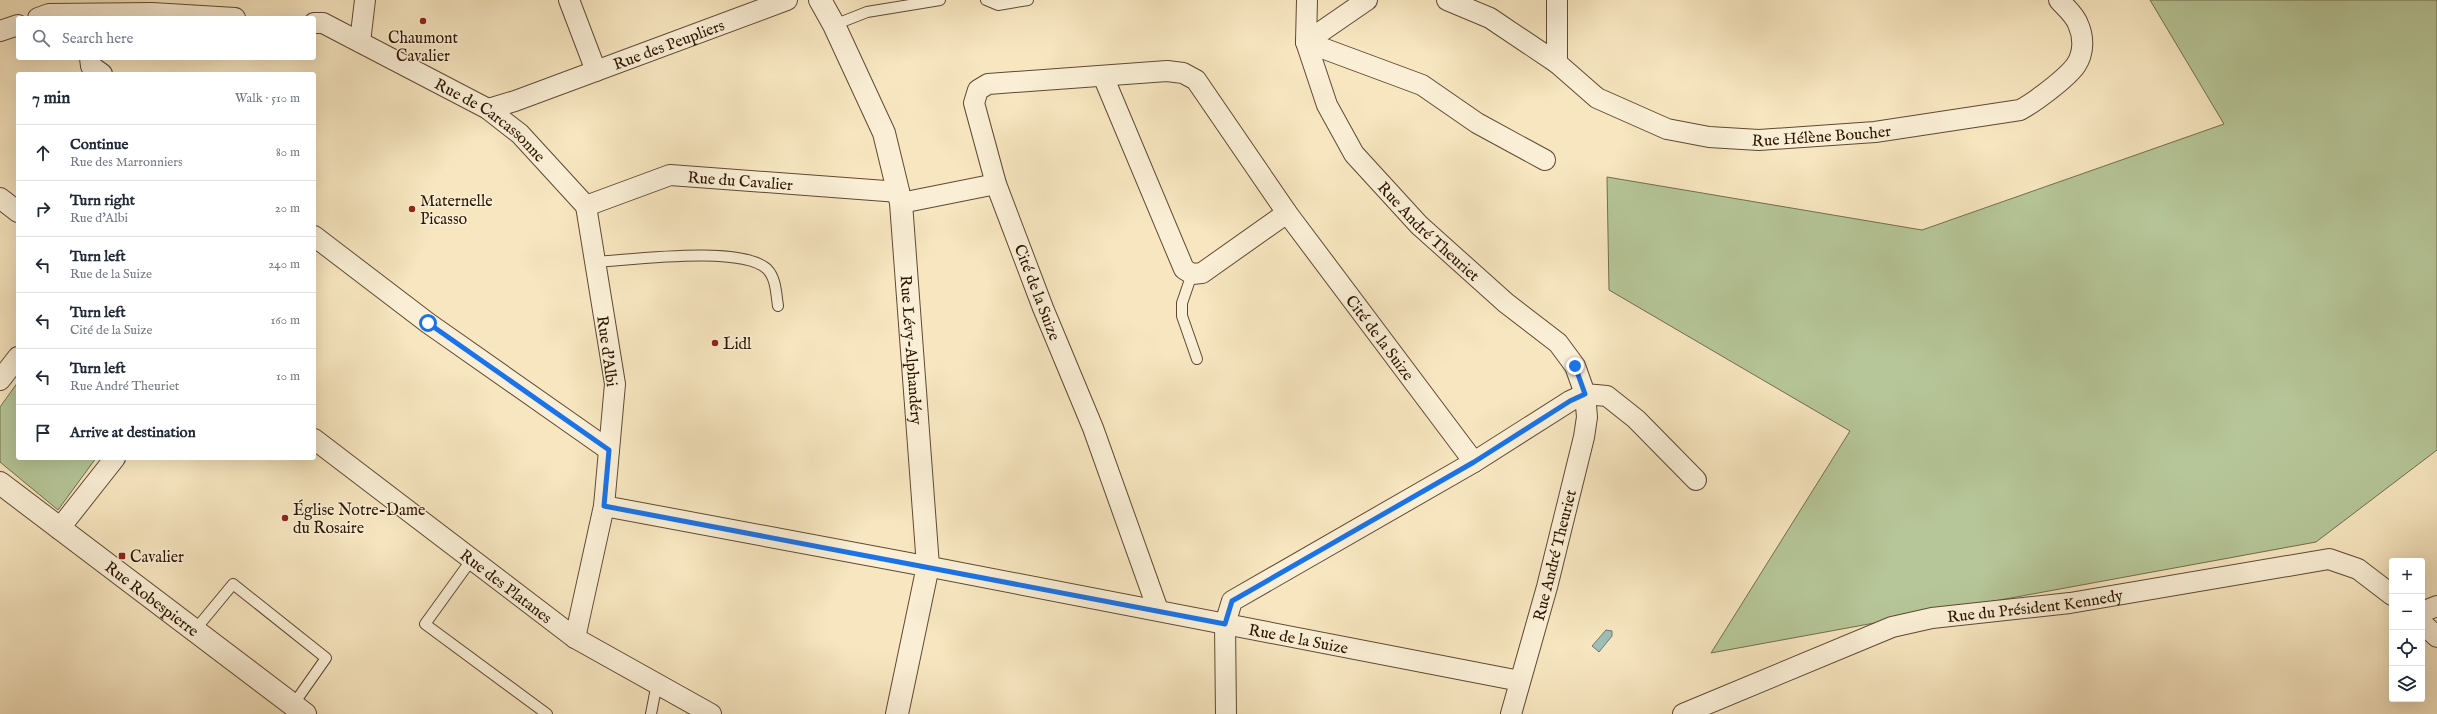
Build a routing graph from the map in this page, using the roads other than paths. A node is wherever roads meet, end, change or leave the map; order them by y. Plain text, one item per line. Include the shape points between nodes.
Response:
1 (365, 0) edge
2 (569, 0) edge
3 (787, 0) edge
4 (820, 0) edge
5 (940, 0) edge
6 (986, 0) edge
7 (1028, 0) edge
8 (1307, 0) edge
9 (1367, 0) edge
10 (1447, 0) edge
11 (1557, 0) edge
12 (2058, 0) edge
13 (111, 7) edge
14 (44, 16) edge
15 (84, 16) edge
16 (202, 16) edge
17 (316, 23) edge
18 (834, 25) junction
19 (16, 26) edge
20 (0, 31) edge
21 (360, 42) junction
22 (1306, 42) junction
23 (90, 60) edge
24 (1557, 62) junction
25 (596, 71) junction
26 (99, 72) edge
27 (1103, 76) junction
28 (488, 109) junction
29 (1545, 160) dead end
30 (996, 184) junction
31 (900, 197) junction
32 (0, 198) edge
33 (586, 206) junction
34 (16, 210) edge
35 (1287, 213) junction
36 (316, 238) edge
37 (595, 262) junction
38 (1192, 274) junction
39 (778, 306) dead end
40 (1197, 359) dead end
41 (16, 360) edge
42 (0, 380) edge
43 (1585, 394) junction
44 (316, 441) edge
45 (609, 450) junction
46 (113, 460) edge
47 (1474, 462) junction
48 (1696, 480) dead end
49 (0, 483) edge
50 (604, 506) junction
51 (59, 529) junction
52 (472, 559) junction
53 (928, 566) junction
54 (2391, 594) edge
55 (2437, 606) edge
56 (1158, 610) junction
57 (2425, 611) edge
58 (1225, 624) junction
59 (2425, 626) edge
60 (195, 630) junction
61 (2437, 637) edge
62 (575, 638) junction
63 (1520, 682) junction
64 (657, 683) junction
65 (299, 709) edge
66 (547, 714) edge
67 (651, 714) edge
68 (711, 714) edge
69 (897, 714) edge
70 (1226, 714) edge
71 (1511, 714) edge
72 (1684, 714) edge

1 - 21 street
2 - 25 street, Rue des Peupliers
3 - 25 street, Rue des Peupliers
4 - 18 street, Rue Lévy-Alphandéry
5 - 18 lane via 867,12
6 - 7 lane via 998,5
8 - 22 street, Rue André Theuriet
9 - 22 street
10 - 24 street, Rue Hélène Boucher via 1490,18
11 - 24 street
12 - 24 street, Rue Hélène Boucher via 2078,22 2083,38 2081,50 2076,65 2035,102 2020,110 1875,132 1759,140 1709,137 1667,129 1596,98
13 - 15 street
13 - 16 street
14 - 15 street
17 - 21 street, Rue de Carcassonne via 323,23
18 - 31 street, Rue Lévy-Alphandéry via 884,133
19 - 20 street
21 - 28 street, Rue de Carcassonne
22 - 29 street via 1422,84 1477,124
22 - 43 street, Rue André Theuriet via 1327,105 1354,154 1419,225 1506,303 1558,343 1575,366
23 - 26 street via 91,66
25 - 28 street, Rue des Peupliers
27 - 30 street, Cité de la Suize via 988,84 978,90 974,103
27 - 35 street, Cité de la Suize via 1167,71 1183,73 1196,80
27 - 38 street via 1184,269
28 - 33 street, Rue de Carcassonne via 520,134
30 - 31 street, Rue du Cavalier
30 - 56 street, Cité de la Suize via 1043,308 1093,428
31 - 33 street, Rue du Cavalier via 670,175
31 - 53 street, Rue Lévy-Alphandéry
32 - 34 street
33 - 37 street, Rue d'Albi
35 - 38 street via 1202,273
35 - 47 street, Cité de la Suize
36 - 45 street via 428,323
37 - 39 lane via 659,259 676,254 725,256 758,262 774,278
37 - 45 street, Rue d'Albi via 615,384
38 - 40 lane via 1182,303 1182,316
41 - 42 street
43 - 47 street
43 - 48 street via 1606,396 1618,405 1636,419
43 - 63 street, Rue André Theuriet via 1587,417 1584,437
44 - 52 street, Rue des Platanes
45 - 50 street, Rue d'Albi
46 - 51 street
47 - 58 street via 1232,601
49 - 51 street, Rue Robespierre
50 - 53 street, Rue de la Suize
50 - 62 street, Rue d'Albi
51 - 60 street, Rue Robespierre
52 - 62 street, Rue des Platanes
52 - 66 lane via 425,624
53 - 56 street, Rue de la Suize
53 - 69 street, Rue Lévy-Alphandéry
54 - 72 street, Rue du Président Kennedy via 2358,569 2329,559 2070,603 1932,618 1892,627
55 - 57 street
56 - 58 street, Rue de la Suize
58 - 63 street, Rue de la Suize
58 - 70 street
59 - 61 street
60 - 65 street, Rue Robespierre
60 - 65 lane via 233,584 326,658
62 - 64 street, Rue des Platanes
63 - 71 street, Rue André Theuriet
64 - 67 lane
64 - 68 street, Rue des Platanes

